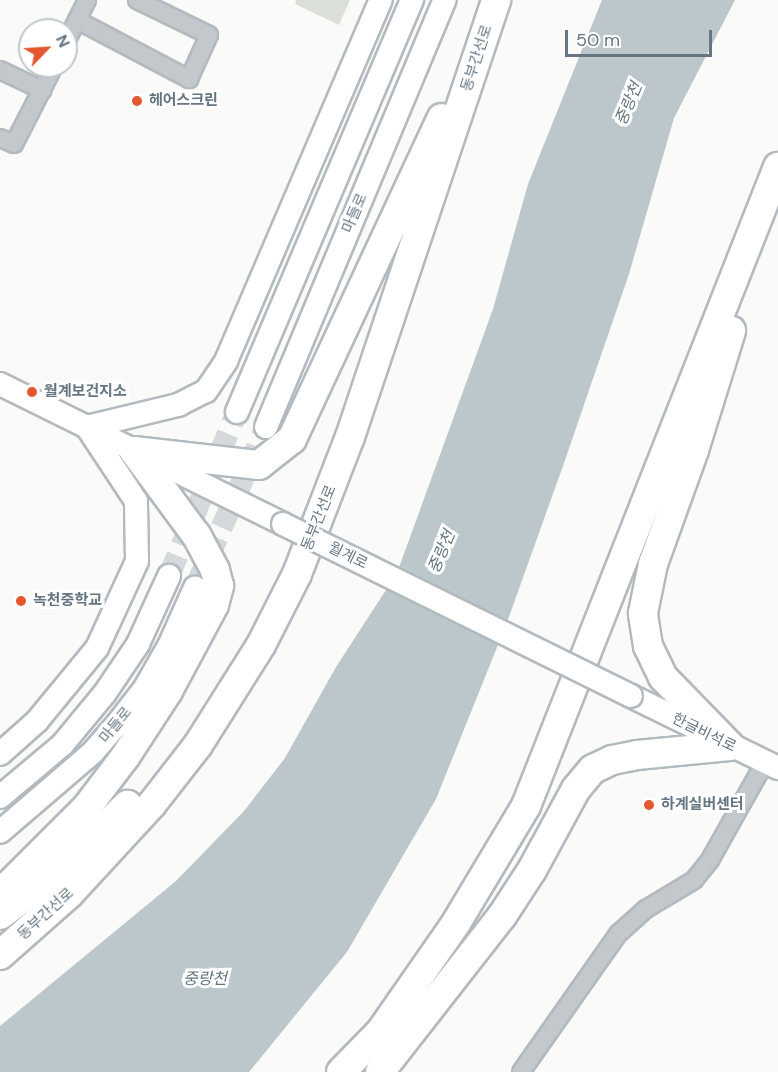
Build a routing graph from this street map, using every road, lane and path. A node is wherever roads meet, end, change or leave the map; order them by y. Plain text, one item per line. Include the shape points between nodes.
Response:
1 (87, 0) edge
2 (137, 0) edge
3 (381, 0) edge
4 (412, 0) edge
5 (445, 0) edge
6 (496, 1) edge
7 (78, 18) edge
8 (78, 21) edge
9 (0, 70) edge
10 (48, 78) edge
11 (42, 90) junction
12 (0, 138) edge
13 (778, 168) edge
14 (778, 176) edge
15 (423, 225) junction
16 (0, 384) edge
17 (237, 412) tunnel mouth
18 (87, 427) junction
19 (266, 427) tunnel mouth
20 (134, 451) junction
21 (169, 576) tunnel mouth
22 (195, 588) tunnel mouth
23 (631, 696) joint
24 (730, 746) junction
25 (0, 754) edge
26 (772, 765) edge
27 (0, 797) edge
28 (0, 832) edge
29 (0, 894) edge
30 (0, 915) edge
31 (0, 955) edge
32 (341, 1072) edge
33 (380, 1072) edge
34 (521, 1072) edge

1 - 7 street
2 - 8 street via 209,35 189,79
3 - 18 main road via 226,361 206,391 178,405
4 - 17 main road, 마들로
5 - 19 main road, 마들로
6 - 15 highway, 동부간선로
6 - 20 highway via 292,439 259,465
9 - 11 street
10 - 11 street
11 - 12 street via 14,144
13 - 32 highway via 526,806 456,923 381,1031
14 - 24 highway via 765,236 653,564 643,613 648,646 663,677
15 - 30 highway via 396,268 292,543 230,663 166,759 134,797 66,865
15 - 31 highway, 동부간선로 via 321,514 297,574 244,675 198,745 152,804 69,894
16 - 18 main road, 월계로
18 - 20 main road, 월계로
18 - 25 main road via 136,501 137,561 97,648 37,721
20 - 23 main road, 월계로, bridge
20 - 29 highway via 196,535 215,570 219,586 214,604 168,691 125,757 87,807
21 - 27 main road, 마들로 via 138,644 105,693 62,745
22 - 28 main road, 마들로 via 169,646 145,688 118,723 93,752
23 - 24 main road, 한글비석로
24 - 26 main road, 한글비석로
24 - 33 highway via 638,755 593,769 576,789 502,916
26 - 34 street via 711,860 694,880 646,909 618,934

